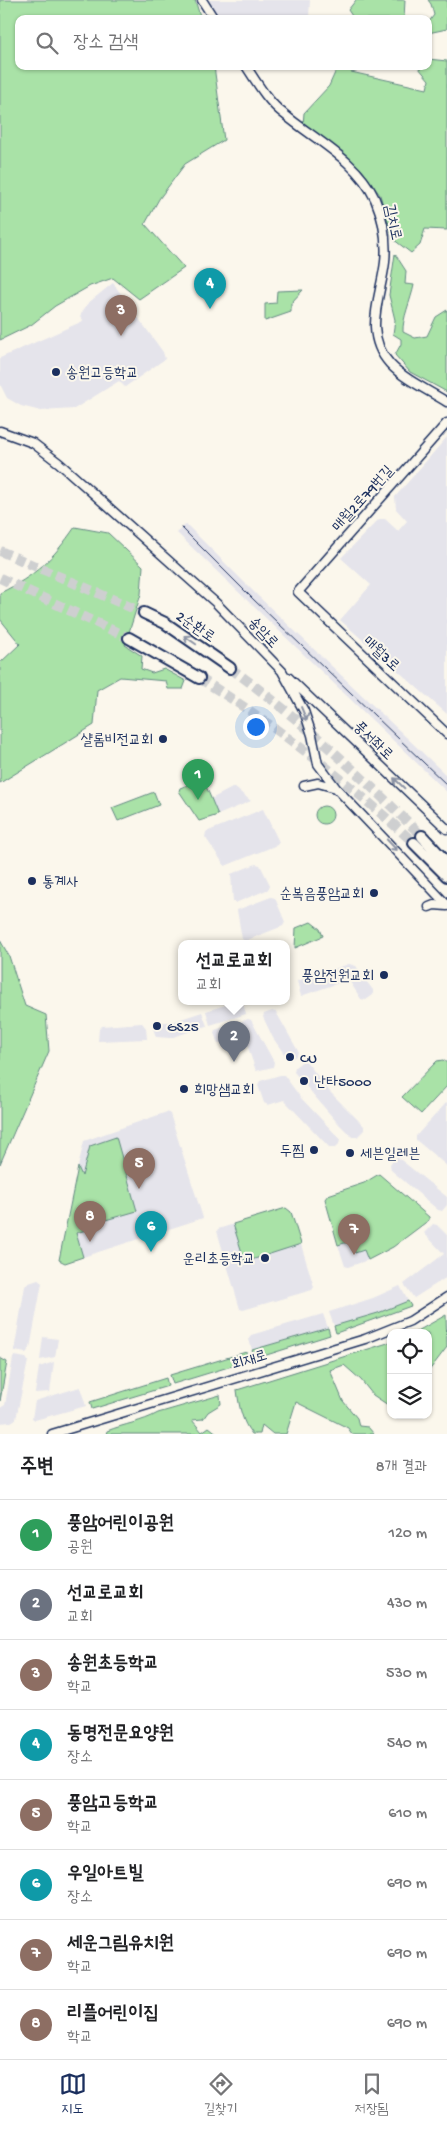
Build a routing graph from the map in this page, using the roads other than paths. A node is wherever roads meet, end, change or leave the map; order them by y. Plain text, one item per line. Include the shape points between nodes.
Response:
1 (202, 0) edge
2 (211, 15) edge
3 (249, 70) edge
4 (447, 402) edge
5 (447, 424) edge
6 (0, 431) edge
7 (298, 592) joint
8 (144, 613) tunnel mouth
9 (129, 638) tunnel mouth
10 (230, 668) tunnel mouth
11 (282, 671) junction
12 (198, 678) tunnel mouth
13 (446, 732) edge
14 (304, 786) dead end
15 (336, 788) junction
16 (447, 829) edge
17 (414, 843) tunnel mouth
18 (447, 856) edge
19 (447, 863) edge
20 (446, 875) edge
21 (447, 905) edge
22 (430, 907) dead end
23 (447, 1297) edge
24 (52, 1434) edge

1 - 2 street
3 - 4 street, 김치로 via 282,113 338,155 370,189 380,212 385,242 384,270 374,322 377,341 395,369
5 - 7 street, 매월2로79번길
6 - 11 street, 송암로 via 33,443 59,463 216,603
7 - 13 street, 매월3로
10 -> 8 highway, 2순환로 via 165,623
9 - 12 highway
11 -> 15 street, 송암로 via 304,711 318,764
16 -> 11 street, 풍서좌로
14 - 15 street via 318,783
15 -> 21 street, 송암로
17 - 20 highway
18 - 19 highway via 422,836
21 - 22 street
23 - 24 street, 회재로 via 401,1325 365,1339

